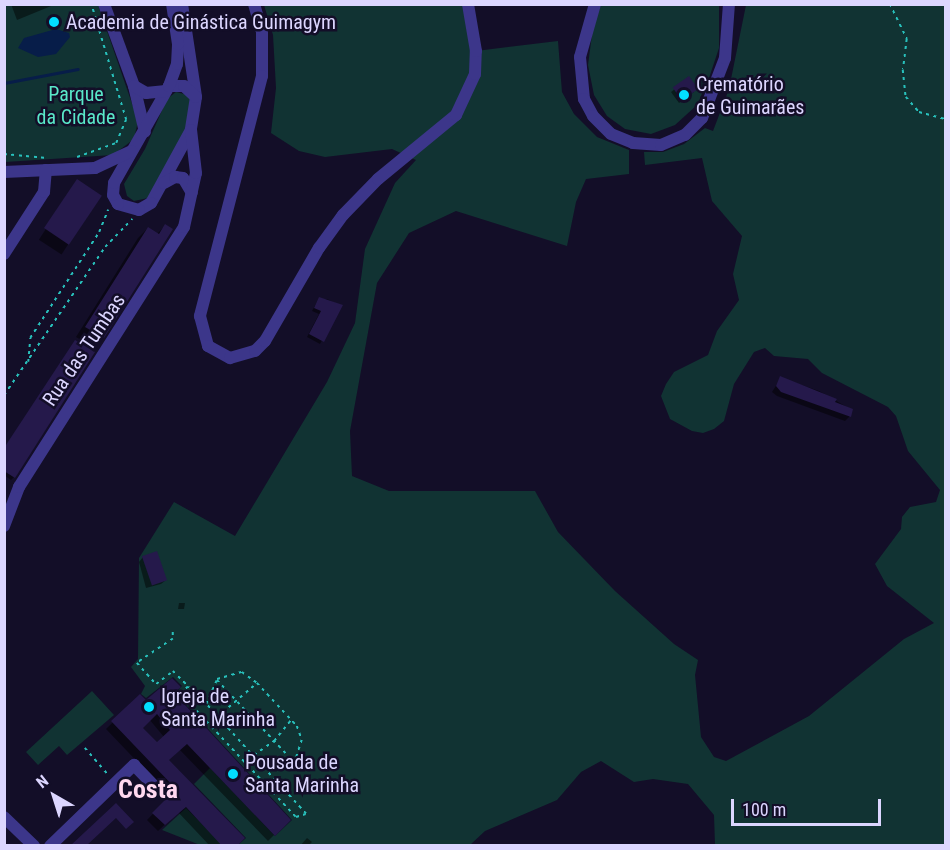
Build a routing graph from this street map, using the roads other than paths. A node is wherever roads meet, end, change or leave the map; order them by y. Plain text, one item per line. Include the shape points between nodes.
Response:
1 (104, 4) edge
2 (172, 4) edge
3 (182, 4) edge
4 (254, 4) edge
5 (468, 4) edge
6 (595, 4) edge
7 (729, 4) edge
8 (134, 86) junction
9 (167, 89) junction
10 (196, 97) junction
11 (191, 130) junction
12 (145, 132) junction
13 (137, 147) junction
14 (48, 165) junction
15 (95, 168) junction
16 (4, 172) edge
17 (164, 183) junction
18 (113, 189) junction
19 (192, 194) junction
20 (4, 254) edge
21 (4, 526) edge
22 (159, 791) dead end
23 (4, 817) edge
24 (32, 846) edge
25 (50, 846) edge

1 - 8 street
2 - 9 street via 177,64
3 - 10 street
4 - 5 street via 262,32 262,76 200,316 208,346 230,358 255,351 265,341 319,248 343,215 378,179 456,115 475,74 476,51
6 - 7 street via 580,57 584,99 593,116 611,134 633,143 661,145 685,135 702,118 725,58
8 - 9 street via 146,93
8 - 12 street
9 - 10 street via 184,86
9 - 12 street
10 - 11 street
11 - 17 street
11 - 19 street, Rua das Tumbas via 196,173
12 - 13 street
13 - 15 street
13 - 18 street
14 - 15 street
14 - 16 street
14 - 20 street via 44,192
15 - 18 street
17 - 18 street via 146,208 126,209
17 - 19 street via 175,177 183,178
19 - 21 street, Rua das Tumbas via 176,243 36,458 19,487
22 - 25 street via 134,765
23 - 24 street

